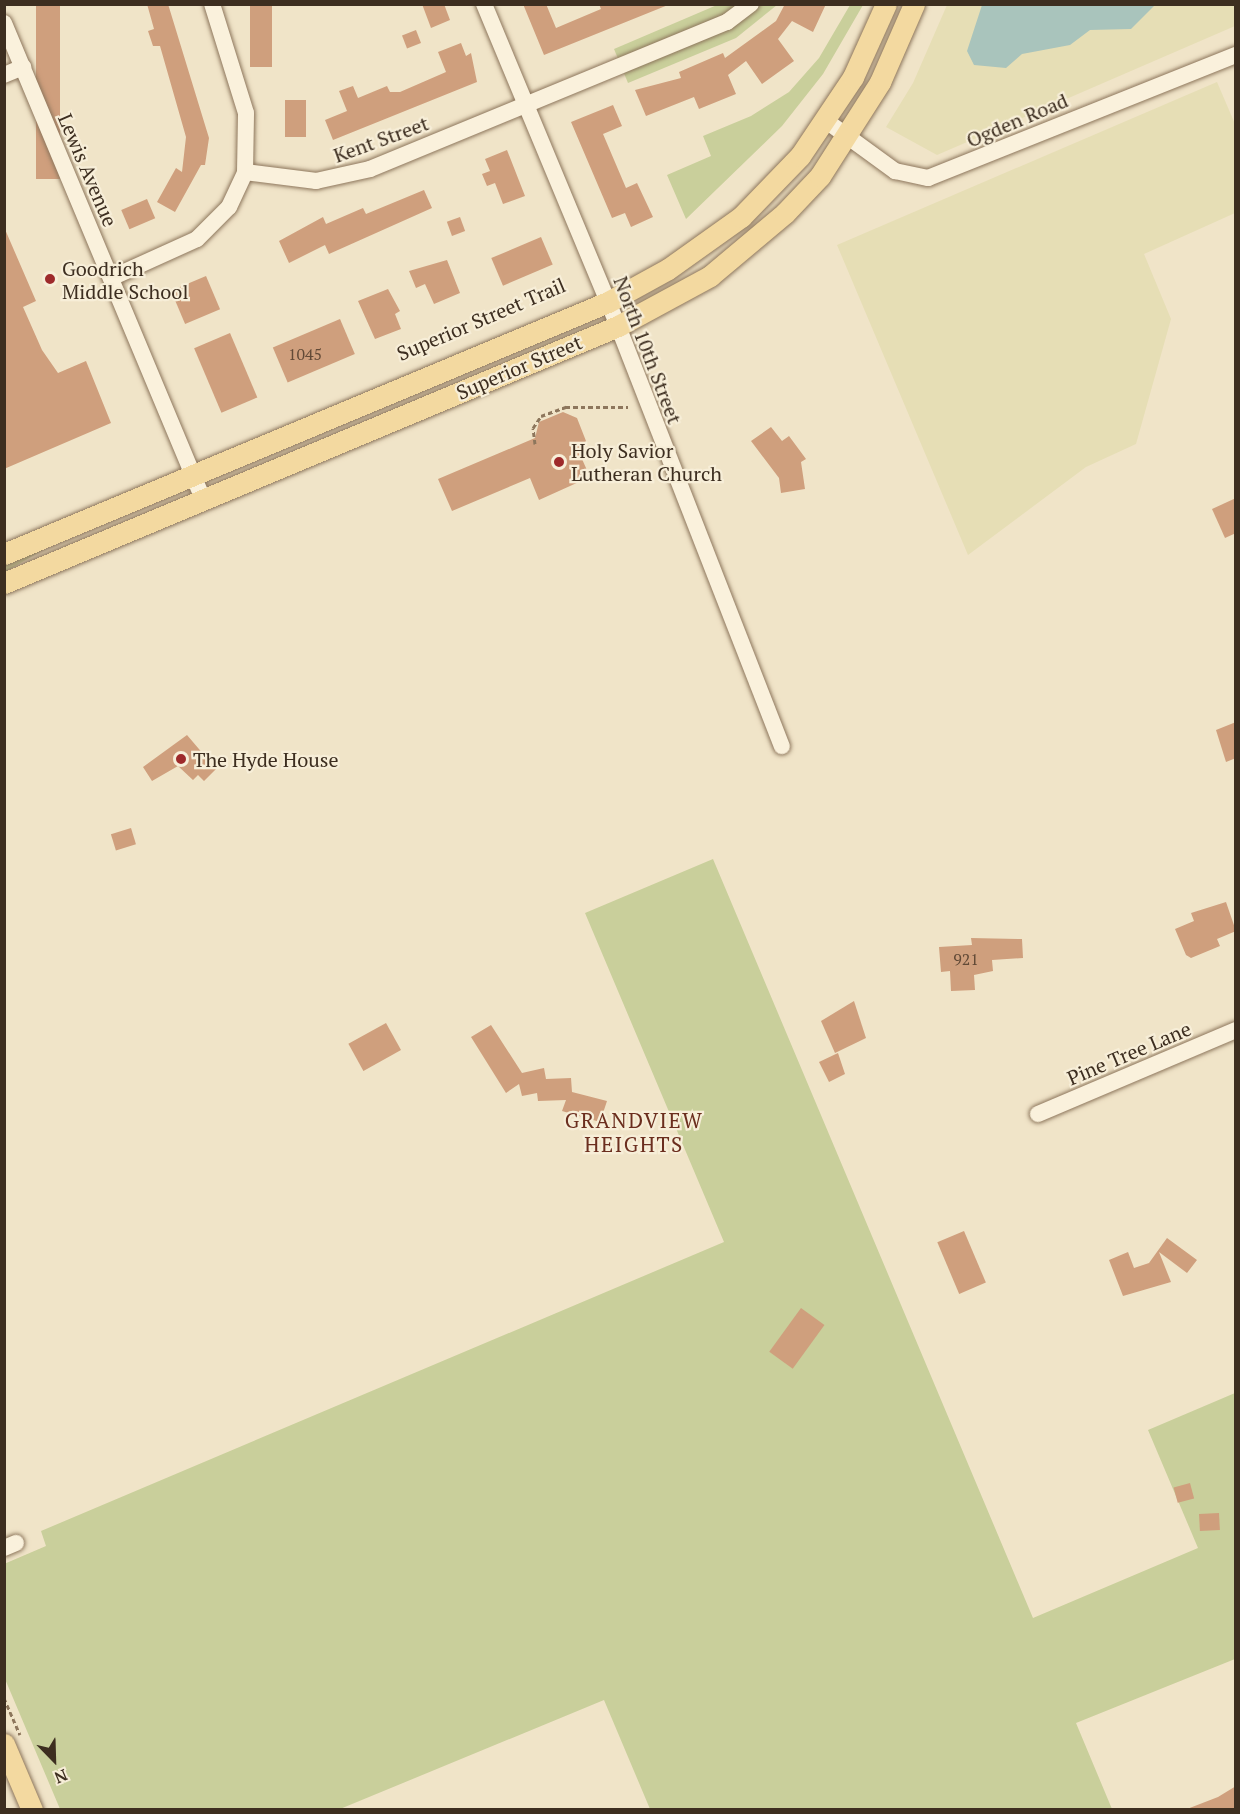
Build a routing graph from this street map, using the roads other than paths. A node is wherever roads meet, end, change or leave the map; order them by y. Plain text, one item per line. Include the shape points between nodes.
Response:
1 (212, 4) edge
2 (484, 4) edge
3 (751, 4) edge
4 (886, 4) edge
5 (914, 4) edge
6 (4, 23) edge
7 (1235, 54) edge
8 (23, 67) junction
9 (4, 75) edge
10 (526, 104) junction
11 (825, 120) junction
12 (849, 136) junction
13 (245, 172) junction
14 (111, 278) junction
15 (608, 302) junction
16 (618, 326) junction
17 (192, 473) junction
18 (204, 499) junction
19 (4, 554) edge
20 (4, 583) edge
21 (782, 746) dead end
22 (1236, 1030) edge
23 (1038, 1114) dead end
24 (4, 1744) edge
25 (32, 1809) edge

1 - 13 street via 246,113
2 - 10 street, North 10th Street
3 - 10 street, Kent Street via 727,22
4 - 11 main road, Superior Street via 871,43
5 - 12 main road, Superior Street
6 - 8 street, Lewis Avenue
7 - 12 street, Ogden Road via 928,178 895,171
8 - 9 street
8 - 14 street, Lewis Avenue
10 - 13 street, Kent Street via 344,177 288,181
10 - 15 street, North 10th Street
11 - 12 street, Ogden Road
11 - 15 main road, Superior Street via 793,164 741,217 668,269
12 - 16 main road, Superior Street via 809,189 725,266
13 - 14 street via 229,207 196,239
14 - 17 street, Lewis Avenue
15 - 16 street, North 10th Street
15 - 17 main road, Superior Street
16 - 18 main road, Superior Street
16 - 21 street, North 10th Street
17 - 18 street, Lewis Avenue
17 - 19 main road, Superior Street
18 - 20 main road, Superior Street
22 - 23 street, Pine Tree Lane
24 - 25 main road

